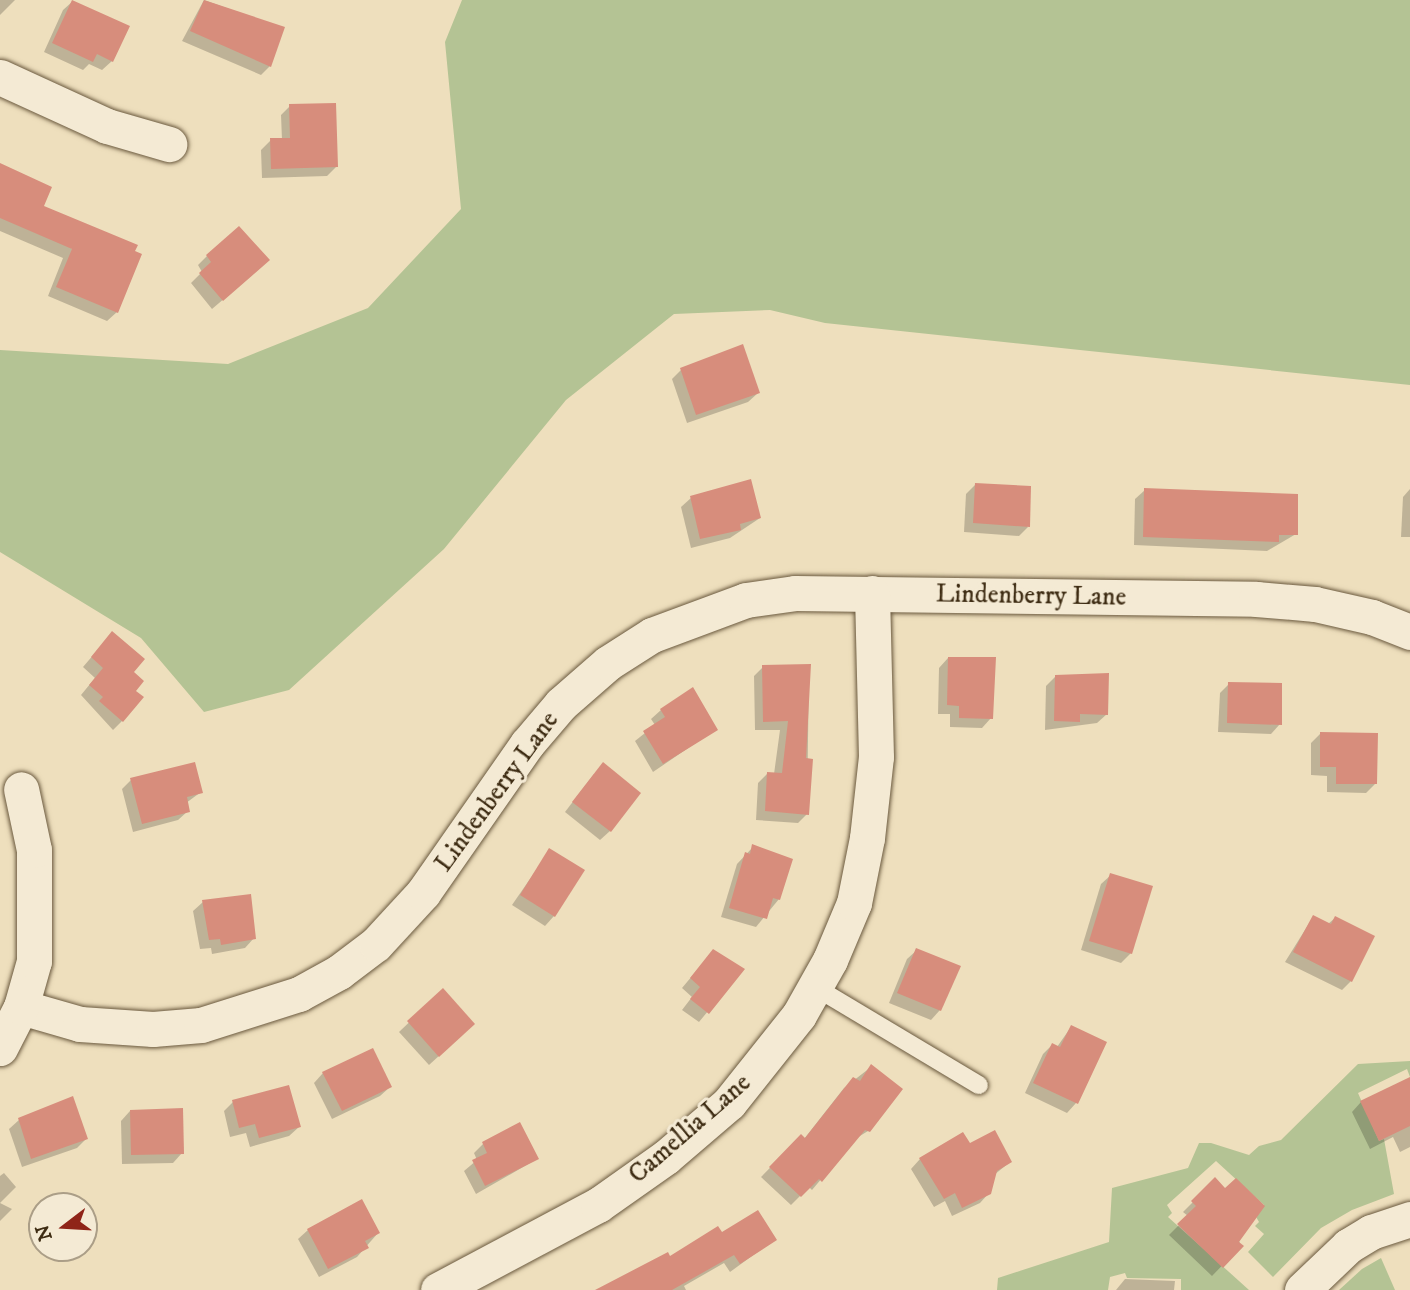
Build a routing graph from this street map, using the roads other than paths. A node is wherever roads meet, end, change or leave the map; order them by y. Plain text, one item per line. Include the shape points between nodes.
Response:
1 (0, 77) edge
2 (169, 144) dead end
3 (872, 593) junction
4 (1410, 632) edge
5 (21, 789) dead end
6 (815, 987) junction
7 (21, 1007) junction
8 (0, 1048) edge
9 (979, 1085) dead end
10 (1410, 1219) edge
11 (438, 1290) edge
12 (1302, 1290) edge

1 - 2 street via 107,126
3 - 4 street, Lindenberry Lane via 1256,599 1326,607
3 - 6 street, Camellia Lane via 876,743 867,838 854,902
3 - 7 street, Lindenberry Lane via 795,593 746,600 688,618 608,663 561,704 527,744 456,849 376,944 299,995 247,1014 153,1030 80,1024
5 - 7 street via 34,850 38,912 34,961
6 - 9 lane
6 - 11 street, Camellia Lane via 762,1065 729,1102 666,1157 598,1205
7 - 8 street
10 - 12 street via 1371,1232 1348,1246

